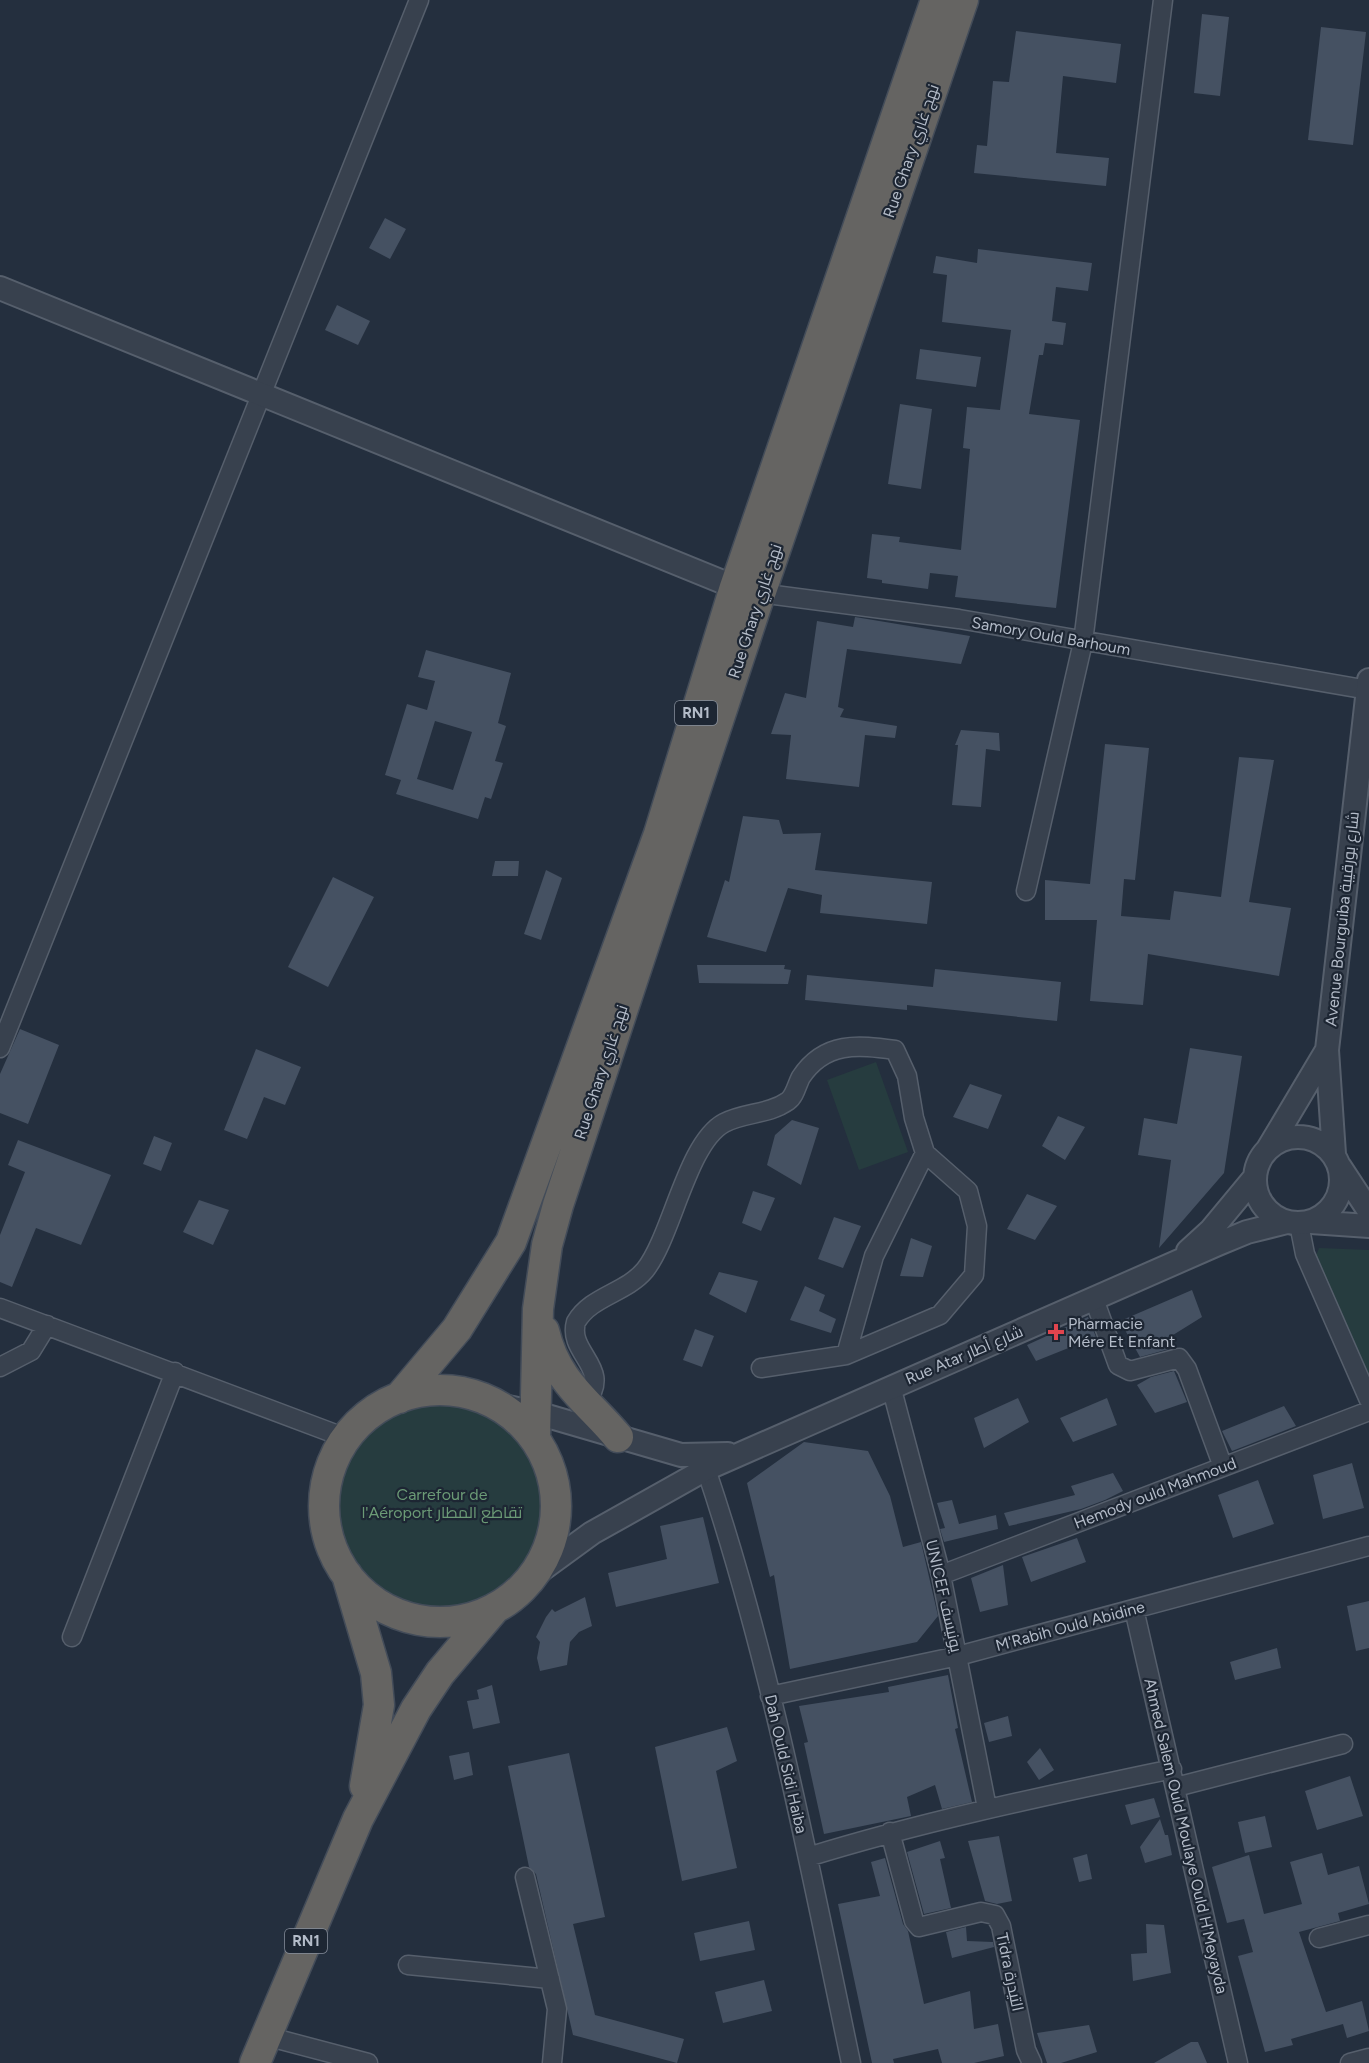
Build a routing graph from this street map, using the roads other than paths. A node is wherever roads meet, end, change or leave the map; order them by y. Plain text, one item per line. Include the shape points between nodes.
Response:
1 (419, 0) edge
2 (936, 0) edge
3 (963, 0) edge
4 (1163, 0) edge
5 (0, 288) edge
6 (261, 393) junction
7 (747, 591) junction
8 (1083, 642) junction
9 (1368, 685) edge
10 (669, 838) junction
11 (1026, 891) dead end
12 (0, 1048) edge
13 (1327, 1050) junction
14 (1268, 1149) junction
15 (925, 1153) junction
16 (1337, 1161) junction
17 (1255, 1177) junction
18 (1369, 1211) edge
19 (1299, 1222) junction
20 (1369, 1226) edge
21 (1174, 1264) junction
22 (1094, 1299) junction
23 (0, 1308) edge
24 (538, 1309) junction
25 (47, 1325) junction
26 (846, 1355) junction
27 (0, 1367) edge
28 (761, 1368) dead end
29 (175, 1372) junction
30 (891, 1386) junction
31 (399, 1398) junction
32 (1369, 1400) edge
33 (585, 1403) junction
34 (1369, 1411) edge
35 (536, 1426) junction
36 (618, 1437) junction
37 (346, 1438) junction
38 (756, 1449) junction
39 (1223, 1467) junction
40 (706, 1469) junction
41 (1369, 1546) edge
42 (347, 1575) junction
43 (941, 1575) junction
44 (533, 1576) junction
45 (497, 1606) junction
46 (1134, 1609) junction
47 (72, 1637) dead end
48 (958, 1656) junction
49 (770, 1696) junction
50 (1344, 1744) dead end
51 (1174, 1778) junction
52 (987, 1808) junction
53 (358, 1819) junction
54 (890, 1832) junction
55 (808, 1857) junction
56 (525, 1877) dead end
57 (1369, 1925) edge
58 (1318, 1938) dead end
59 (408, 1965) dead end
60 (550, 1979) junction
61 (260, 2050) edge
62 (1369, 2058) edge
63 (368, 2063) edge
64 (552, 2063) edge
65 (851, 2063) edge
66 (1032, 2063) edge
67 (1238, 2063) edge
68 (1350, 2063) edge

1 - 6 street
2 - 7 highway, Rue Ghary نهج غاري / RN1
3 - 7 highway, Rue Ghary نهج غاري / RN1
4 - 8 street
5 - 6 street
6 - 7 street
6 - 12 street
7 - 8 street, Samory Ould Barhoum via 959,619
7 - 10 highway, Rue Ghary نهج غاري / RN1
8 - 9 street, Samory Ould Barhoum
8 - 11 street
9 - 13 street, Avenue Bourguiba شارع بورقيبة
10 - 24 highway, Rue Ghary نهج غاري / RN1 via 558,1205 547,1245
10 - 31 highway, Rue Ghary نهج غاري / RN1 via 512,1242 457,1329
13 - 14 street, Avenue Bourguiba شارع بورقيبة
13 - 16 street, Avenue Bourguiba شارع بورقيبة
14 - 16 street via 1280,1140 1310,1138 1323,1144
14 - 17 street
15 - 26 street via 874,1256
15 - 26 street via 968,1191 977,1226 974,1275 940,1315
15 - 33 street via 907,1076 895,1050 852,1045 824,1054 802,1076 791,1099 769,1112 723,1124 700,1149 656,1252 644,1270 629,1285 595,1303 576,1322 576,1338 595,1381
16 - 18 street
16 - 19 street via 1342,1184 1337,1200 1326,1213
17 - 19 street via 1256,1192 1263,1206 1274,1216
17 - 21 street, Rue Atar شارع أطار via 1211,1230
19 - 20 street
19 - 21 street, Rue Atar شارع أطار via 1247,1232
19 - 32 street via 1305,1254
21 - 22 street, Rue Atar شارع أطار
22 - 30 street, Rue Atar شارع أطار
22 - 39 street via 1118,1365 1130,1371 1179,1358 1187,1369
23 - 25 street
24 - 33 highway via 552,1357 568,1385
24 - 35 highway, Rue Ghary نهج غاري / RN1
25 - 27 street via 31,1351
25 - 29 street
26 - 28 street
29 - 37 street
29 - 47 street
30 - 38 street, Rue Atar شارع أطار
30 - 43 street, UNICEF يونيسف
31 - 35 highway via 449,1390 475,1395
31 - 37 highway via 368,1415
33 - 36 highway
34 - 39 street, Hemody ould Mahmoud
35 - 36 street, Rue Atar شارع أطار
35 - 44 highway via 552,1475 556,1507 551,1539
36 - 38 street, Rue Atar شارع أطار via 681,1455 709,1456
37 - 42 highway via 332,1463 324,1514 329,1539
38 - 40 street, Rue Atar شارع أطار
39 - 43 street, Hemody ould Mahmoud
40 - 44 street, Rue Atar شارع أطار via 592,1533
40 - 49 street, Dah Ould Sidi Haiba via 737,1561
41 - 46 street, M'Rabih Ould Abidine
42 - 45 highway via 383,1607 428,1621 476,1616
42 - 53 highway, RN1 via 376,1673 379,1705
43 - 48 street, UNICEF يونيسف
44 - 45 highway
45 - 53 highway, RN1 via 440,1673 416,1709
46 - 48 street, M'Rabih Ould Abidine
46 - 51 street, Ahmed Salem Ould Moulaye Ould H'Meyayda
48 - 49 street, M'Rabih Ould Abidine
48 - 52 street, UNICEF يونيسف
49 - 55 street, Dah Ould Sidi Haiba
50 - 51 street
51 - 52 street
51 - 67 street, Ahmed Salem Ould Moulaye Ould H'Meyayda
52 - 54 street
53 - 61 highway, RN1
54 - 55 street
54 - 66 street, Tidra التيدرة via 914,1921 919,1927 981,1912 995,1915 1001,1926
55 - 65 street, Dah Ould Sidi Haiba
56 - 60 street
57 - 58 street
59 - 60 street
60 - 64 street via 557,2009
61 - 63 street
62 - 68 street

